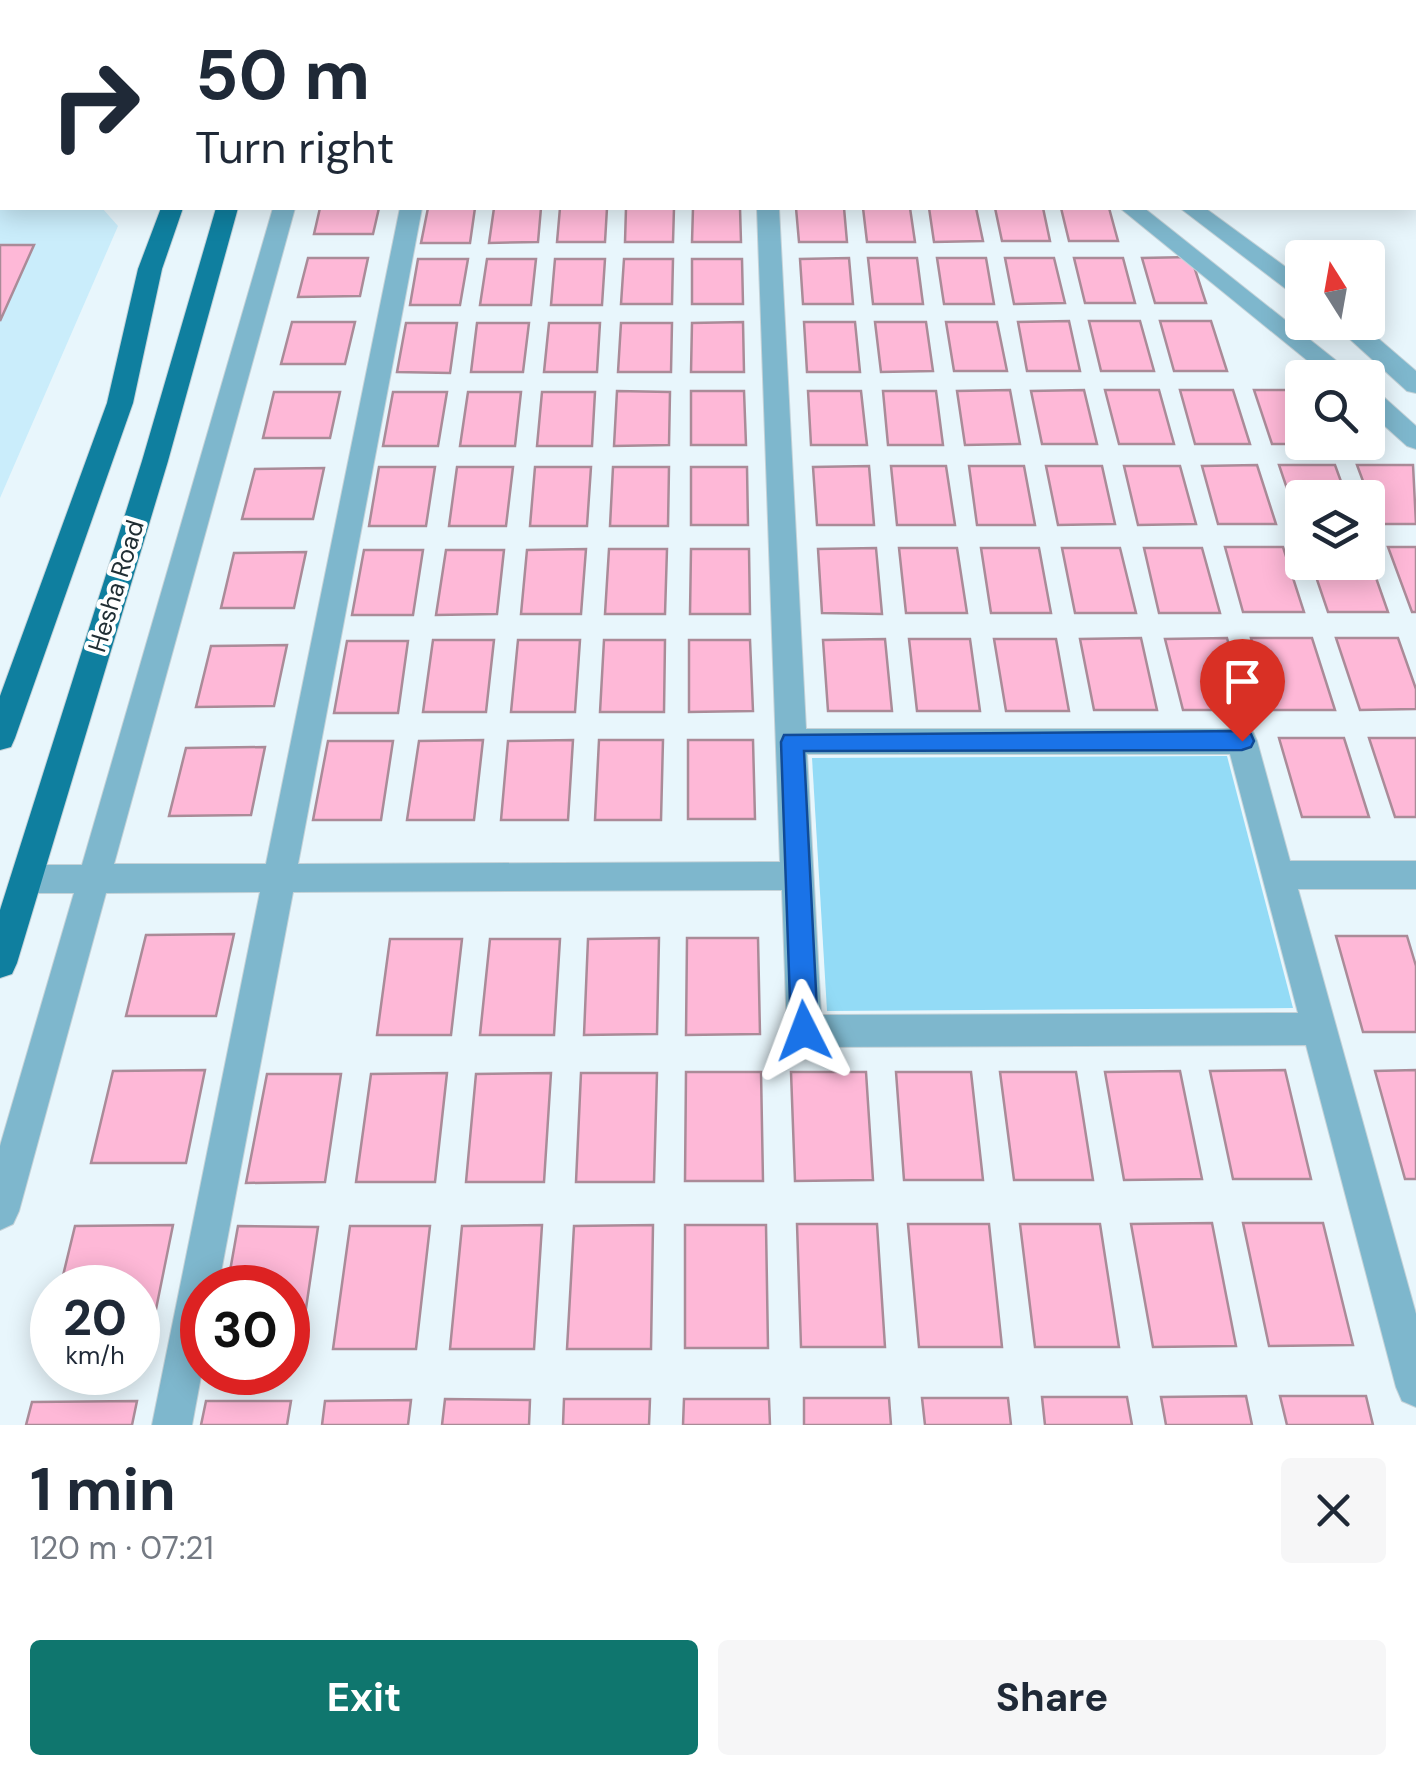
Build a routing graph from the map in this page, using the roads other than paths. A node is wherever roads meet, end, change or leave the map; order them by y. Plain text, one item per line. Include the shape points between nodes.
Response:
1 (171, 210) edge
2 (226, 210) edge
3 (283, 210) edge
4 (411, 210) edge
5 (768, 210) edge
6 (1134, 210) edge
7 (1194, 210) edge
8 (1285, 277) edge
9 (1364, 340) edge
10 (1323, 360) edge
11 (1416, 385) edge
12 (1385, 412) edge
13 (1416, 440) edge
14 (0, 738) edge
15 (792, 742) junction
16 (1278, 875) junction
17 (1416, 875) edge
18 (798, 876) junction
19 (26, 879) junction
20 (94, 879) junction
21 (279, 879) junction
22 (0, 963) edge
23 (1320, 1029) junction
24 (0, 1211) edge
25 (1416, 1388) edge
26 (172, 1425) edge

1 - 14 main road via 150,269 120,403
2 - 19 main road, Hesha Road
3 - 20 street
4 - 21 street
5 - 15 street
6 - 10 street
7 - 8 street
9 - 11 street
12 - 13 street
15 - 16 street via 1242,741
15 - 18 street
16 - 17 street
16 - 23 street
18 - 21 street
18 - 23 street via 804,1031
19 - 20 street
19 - 22 main road, Hesha Road
20 - 21 street
20 - 24 street
21 - 26 street
23 - 25 street

